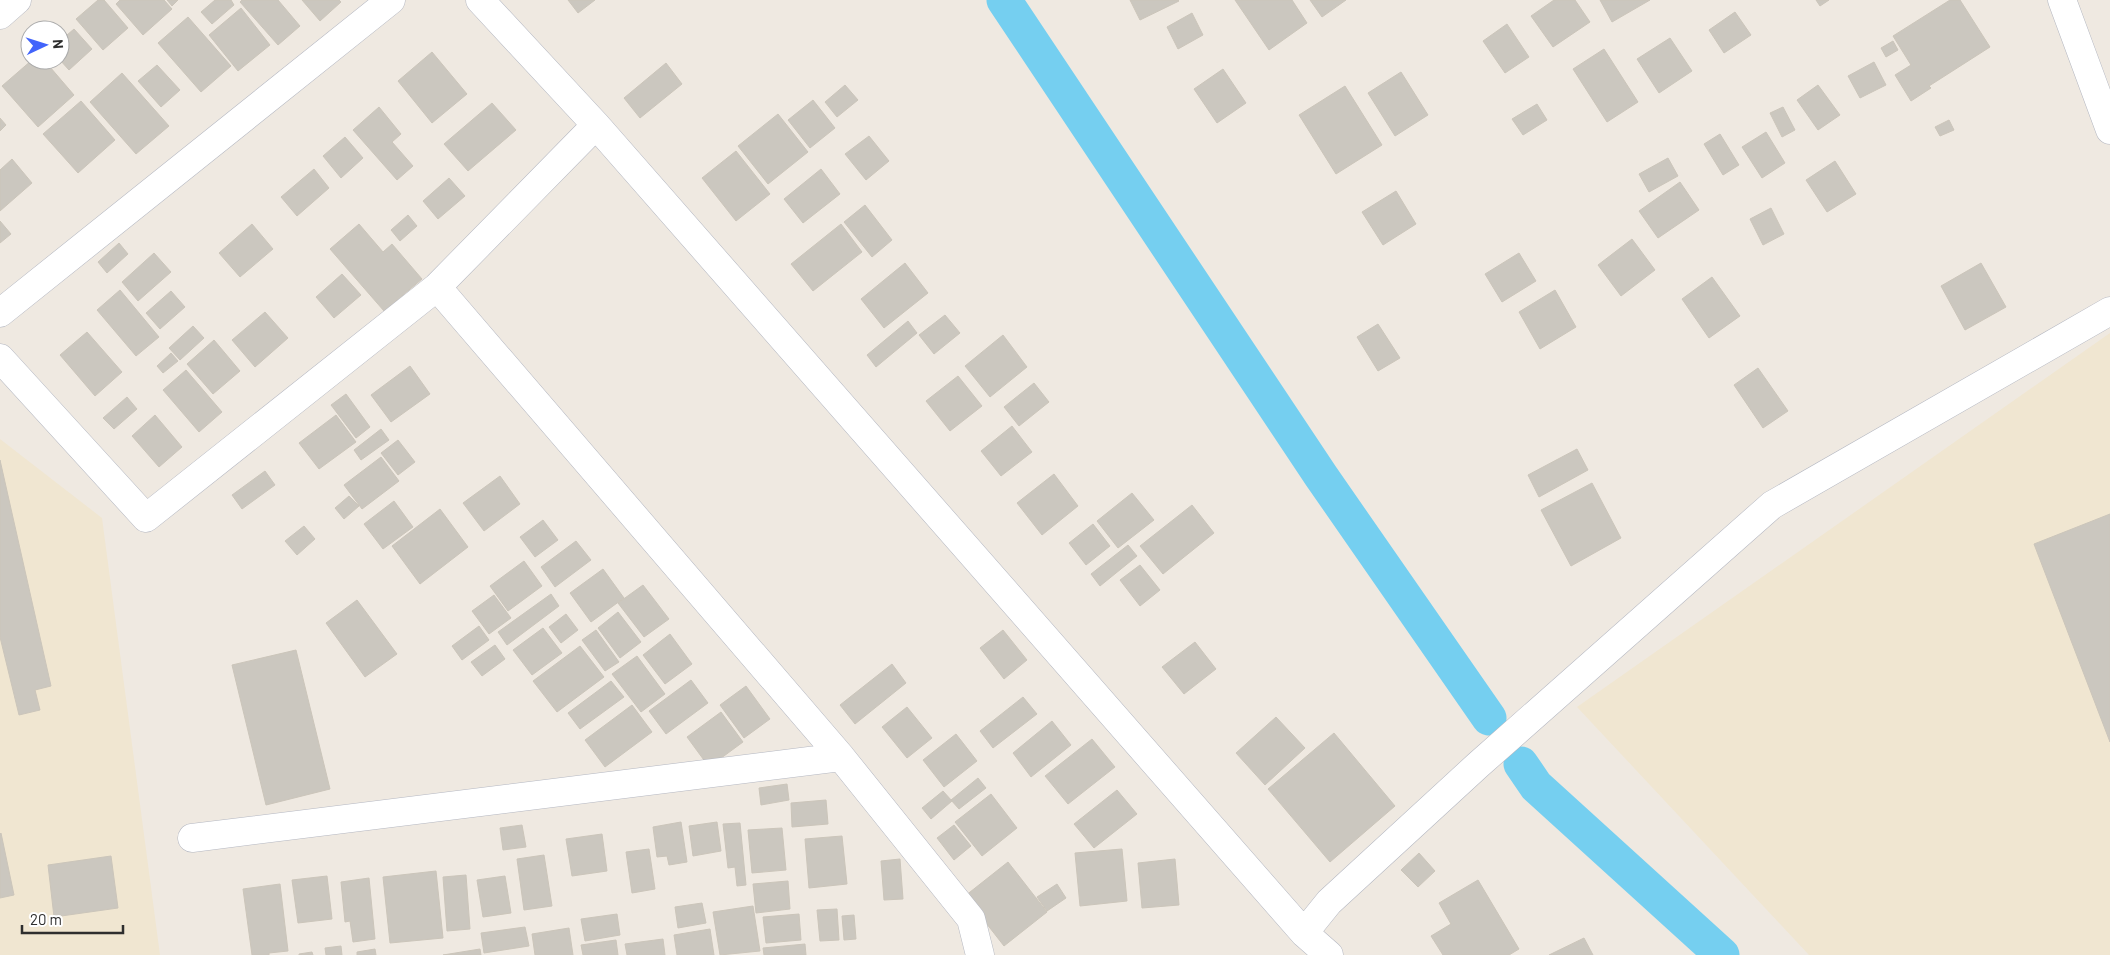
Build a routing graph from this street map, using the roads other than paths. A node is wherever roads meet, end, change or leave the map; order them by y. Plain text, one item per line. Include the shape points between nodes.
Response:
1 (17, 0) edge
2 (391, 0) edge
3 (480, 0) edge
4 (2062, 0) edge
5 (0, 15) edge
6 (596, 125) junction
7 (2110, 130) edge
8 (437, 287) junction
9 (2110, 311) edge
10 (0, 313) edge
11 (0, 358) edge
12 (841, 757) junction
13 (192, 838) dead end
14 (1304, 932) junction
15 (980, 955) edge
16 (1329, 955) edge

1 - 5 street
2 - 10 street
3 - 6 street
4 - 7 street
6 - 8 street
6 - 14 street
8 - 11 street via 146,518
8 - 12 street
9 - 14 street via 1772,505 1478,765 1329,902
12 - 13 street
12 - 15 street via 971,919
14 - 16 street

